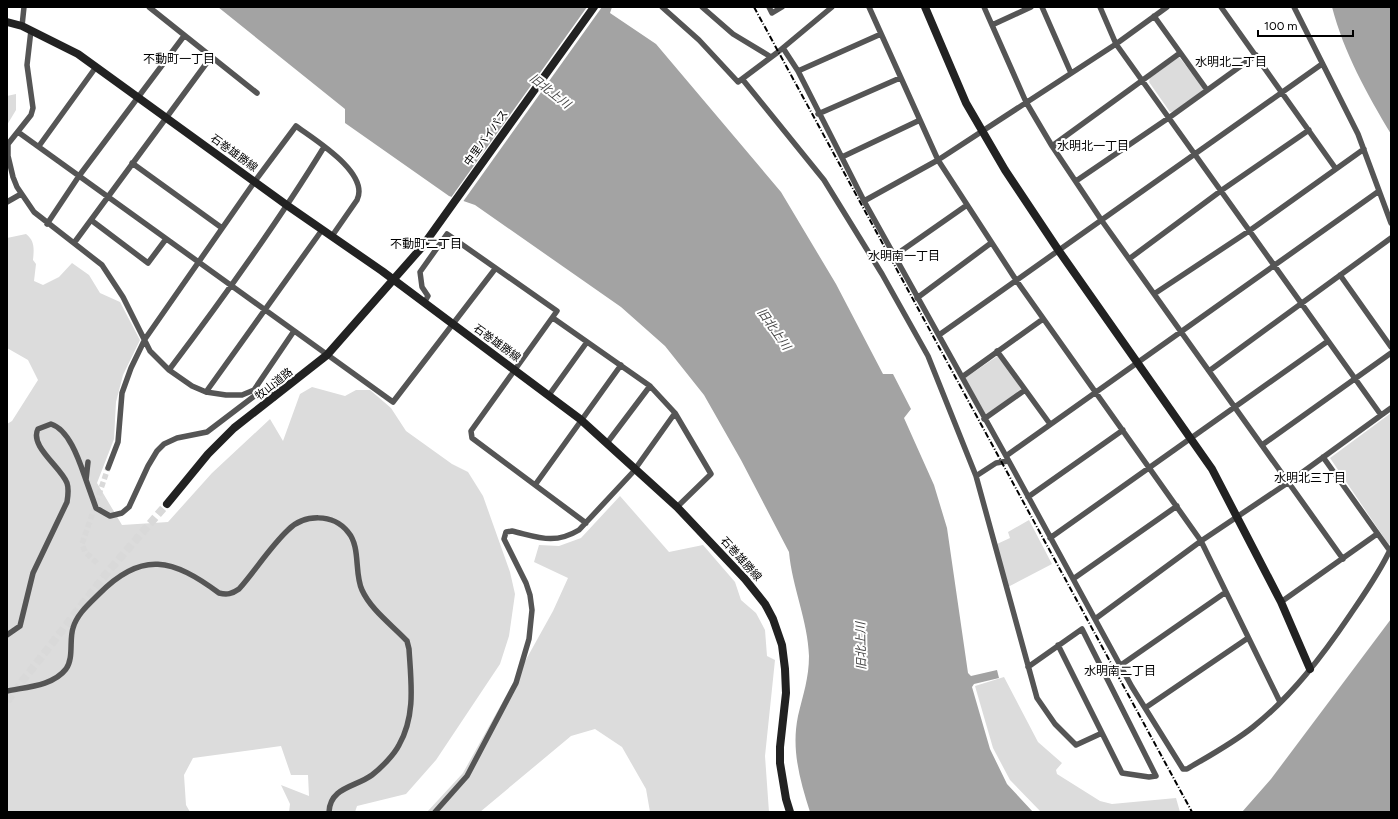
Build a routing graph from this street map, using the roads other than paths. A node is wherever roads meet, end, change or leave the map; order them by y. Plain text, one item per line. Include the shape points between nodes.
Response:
1 (24, 7) edge
2 (149, 7) edge
3 (594, 7) edge
4 (662, 7) edge
5 (702, 7) edge
6 (769, 7) edge
7 (782, 7) edge
8 (832, 7) edge
9 (869, 7) edge
10 (925, 7) edge
11 (984, 7) edge
12 (1032, 7) edge
13 (1042, 7) edge
14 (1100, 7) edge
15 (1167, 7) edge
16 (1221, 7) edge
17 (1294, 7) edge
18 (1154, 16) junction
19 (7, 22) edge
20 (992, 25) junction
21 (22, 26) junction
22 (31, 30) junction
23 (881, 34) junction
24 (184, 36) junction
25 (1116, 44) junction
26 (783, 48) junction
27 (1180, 53) junction
28 (1256, 55) junction
29 (211, 57) junction
30 (771, 57) junction
31 (1322, 64) junction
32 (96, 67) junction
33 (798, 72) junction
34 (1071, 73) junction
35 (900, 78) junction
36 (742, 80) junction
37 (1143, 80) junction
38 (1207, 90) junction
39 (1283, 92) junction
40 (257, 93) dead end
41 (137, 97) junction
42 (1026, 102) junction
43 (818, 114) junction
44 (166, 117) junction
45 (1170, 117) junction
46 (920, 120) junction
47 (1309, 130) junction
48 (982, 131) junction
49 (18, 132) junction
50 (39, 146) junction
51 (1052, 146) junction
52 (324, 147) junction
53 (1364, 149) junction
54 (1196, 154) junction
55 (842, 157) junction
56 (938, 160) junction
57 (132, 163) junction
58 (1336, 169) junction
59 (79, 176) junction
60 (254, 181) junction
61 (1076, 181) junction
62 (1222, 190) junction
63 (1379, 191) junction
64 (21, 194) junction
65 (108, 198) junction
66 (864, 201) junction
67 (7, 202) edge
68 (967, 205) junction
69 (288, 206) junction
70 (92, 220) junction
71 (1102, 221) junction
72 (1391, 223) edge
73 (47, 224) junction
74 (222, 228) junction
75 (322, 230) junction
76 (1249, 230) junction
77 (332, 236) junction
78 (1391, 238) edge
79 (166, 239) junction
80 (74, 243) junction
81 (991, 243) junction
82 (1059, 251) junction
83 (894, 256) junction
84 (1129, 259) junction
85 (198, 262) junction
86 (1274, 265) junction
87 (495, 269) junction
88 (1340, 275) junction
89 (394, 280) junction
90 (1016, 280) junction
91 (232, 287) junction
92 (1154, 294) junction
93 (917, 298) junction
94 (424, 303) junction
95 (1301, 303) junction
96 (264, 310) junction
97 (553, 318) junction
98 (1043, 319) junction
99 (452, 325) junction
100 (294, 331) junction
101 (1180, 331) junction
102 (939, 335) junction
103 (145, 339) junction
104 (1328, 341) junction
105 (587, 342) junction
106 (1391, 347) edge
107 (997, 351) junction
108 (1391, 353) edge
109 (327, 355) junction
110 (1138, 363) junction
111 (621, 365) junction
112 (169, 370) junction
113 (515, 370) junction
114 (1209, 371) junction
115 (962, 377) junction
116 (1355, 379) junction
117 (650, 386) junction
118 (1025, 390) junction
119 (1096, 391) junction
120 (206, 392) junction
121 (549, 394) junction
122 (274, 398) junction
123 (1234, 407) junction
124 (1391, 408) edge
125 (676, 413) junction
126 (1381, 415) junction
127 (580, 419) junction
128 (984, 419) junction
129 (1050, 424) junction
130 (1123, 430) junction
131 (1192, 438) junction
132 (607, 443) junction
133 (1262, 445) junction
134 (1323, 457) junction
135 (1007, 458) junction
136 (88, 462) dead end
137 (635, 467) junction
138 (1149, 467) junction
139 (108, 468) tunnel mouth
140 (976, 476) junction
141 (86, 480) junction
142 (1289, 482) junction
143 (534, 485) junction
144 (1028, 496) junction
145 (168, 504) tunnel mouth
146 (1177, 506) junction
147 (677, 508) junction
148 (1238, 516) junction
149 (586, 523) junction
150 (1377, 534) junction
151 (1050, 538) junction
152 (1202, 541) junction
153 (1390, 549) edge
154 (1343, 559) junction
155 (1073, 579) junction
156 (1226, 592) junction
157 (1281, 602) junction
158 (1095, 619) junction
159 (7, 635) edge
160 (1248, 638) junction
161 (1058, 645) junction
162 (1121, 665) junction
163 (1028, 667) junction
164 (1310, 669) junction
165 (7, 691) edge
166 (1280, 702) junction
167 (1145, 708) junction
168 (1102, 733) junction
169 (329, 812) edge
170 (435, 812) edge
171 (790, 812) edge

1 - 21 street
2 - 24 street
3 - 89 street, 中里バイパス via 422,247
4 - 36 street via 699,40 738,82
5 - 30 street via 733,34
6 - 7 street via 772,13
8 - 26 street
9 - 23 street
10 - 48 street via 947,61
11 - 20 street
12 - 20 street
13 - 34 street
14 - 25 street
15 - 18 street
16 - 28 street
17 - 31 street
18 - 25 street
18 - 27 street
19 - 21 street, 石巻雄勝線
20 - 42 street
21 - 22 street, 石巻雄勝線
22 - 32 street, 石巻雄勝線 via 66,47
22 - 49 street via 27,65 33,108 31,115
23 - 33 street
23 - 35 street
24 - 29 street
24 - 41 street
25 - 34 street
25 - 37 street
26 - 30 street
26 - 33 street
27 - 37 street
27 - 38 street
28 - 38 street
28 - 39 street
29 - 40 street
29 - 44 street
30 - 36 street
31 - 39 street
31 - 53 street
32 - 41 street, 石巻雄勝線
32 - 50 street
33 - 43 street
34 - 42 street
35 - 43 street
35 - 46 street
36 - 140 street via 824,180 879,268 928,356
37 - 45 street
37 - 51 street
38 - 45 street
39 - 47 street
39 - 54 street
41 - 44 street, 石巻雄勝線
41 - 59 street
42 - 48 street
42 - 51 street
43 - 55 street
44 - 57 street
44 - 60 street, 石巻雄勝線
45 - 54 street
45 - 61 street
46 - 55 street
46 - 56 street
47 - 58 street
47 - 62 street
48 - 56 street
48 - 82 street via 1008,176
49 - 50 street
49 - 64 street via 8,144 8,149 13,177
50 - 59 street
51 - 61 street
52 - 60 street via 296,126
52 - 69 street
52 - 77 street via 341,160 360,188 357,200
53 - 58 street
53 - 63 street
54 - 62 street
54 - 71 street
55 - 66 street
56 - 66 street
56 - 68 street
57 - 65 street
57 - 74 street
58 - 76 street
59 - 65 street
59 - 73 street
60 - 69 street, 石巻雄勝線
60 - 74 street
61 - 71 street
62 - 76 street
62 - 84 street
63 - 72 street
63 - 86 street
64 - 67 street
64 - 73 street
65 - 70 street
65 - 79 street
66 - 83 street
68 - 81 street
68 - 83 street
69 - 75 street, 石巻雄勝線
69 - 91 street
70 - 79 street via 148,263
70 - 80 street
71 - 82 street
71 - 84 street
73 - 80 street
74 - 85 street
75 - 77 street, 石巻雄勝線
75 - 96 street
76 - 86 street
76 - 92 street
77 - 89 street, 石巻雄勝線
78 - 88 street
79 - 85 street
80 - 103 street via 102,265 123,297
81 - 90 street
81 - 93 street
82 - 90 street
82 - 110 street
83 - 93 street
84 - 92 street
85 - 91 street
85 - 103 street
86 - 95 street
86 - 101 street
87 - 94 street via 447,234 420,272 422,287 428,296
87 - 97 street via 557,311
87 - 99 street
88 - 95 street
88 - 106 street
89 - 94 street, 石巻雄勝線
89 - 109 street, 牧山道路
90 - 98 street
90 - 102 street
91 - 96 street
91 - 112 street
92 - 101 street
93 - 102 street
94 - 99 street, 石巻雄勝線
95 - 104 street
95 - 114 street
96 - 100 street
96 - 120 street
97 - 105 street
97 - 113 street
98 - 107 street
98 - 119 street
99 - 109 street via 393,402
99 - 113 street, 石巻雄勝線
100 - 109 street
100 - 120 street via 254,390 242,395
101 - 110 street
101 - 114 street
102 - 115 street
103 - 112 street via 150,351
103 - 139 street via 122,392 118,442
104 - 116 street
104 - 123 street
105 - 111 street
105 - 121 street
107 - 115 street
107 - 118 street
108 - 116 street
109 - 122 street, 牧山道路
110 - 119 street
110 - 131 street
111 - 117 street
111 - 127 street
112 - 120 street
113 - 121 street, 石巻雄勝線
113 - 143 street via 471,434 472,438
114 - 123 street
115 - 128 street
116 - 126 street
116 - 133 street
117 - 125 street
117 - 132 street
118 - 128 street
118 - 129 street
119 - 129 street
119 - 130 street
121 - 127 street, 石巻雄勝線
122 - 141 street via 264,389 207,432 177,438 164,444 148,466 129,507 122,513 110,516 96,508
122 - 145 street, 牧山道路 via 234,428 208,454
123 - 131 street
123 - 133 street
124 - 126 street
125 - 137 street
125 - 147 street via 711,474
126 - 134 street
127 - 132 street, 石巻雄勝線
127 - 143 street
128 - 135 street
129 - 135 street
130 - 138 street
130 - 144 street
131 - 138 street
131 - 148 street
132 - 137 street, 石巻雄勝線
133 - 142 street
134 - 142 street
134 - 150 street
135 - 140 street
135 - 144 street
136 - 141 street
137 - 147 street, 石巻雄勝線
137 - 149 street
138 - 146 street
138 - 151 street
140 - 163 street
141 - 159 street via 76,452 61,430 51,424 41,427 36,433 37,443 63,476 67,484 67,502 33,573 20,626
142 - 148 street
142 - 154 street
143 - 149 street
144 - 151 street
146 - 152 street
146 - 155 street
147 - 171 street, 石巻雄勝線 via 745,579 765,604 776,626 782,645 786,681 780,763
148 - 152 street
148 - 157 street
149 - 170 street via 569,536 555,540 512,531 504,535 530,595 532,610 529,639 516,683 467,776
150 - 153 street
150 - 154 street
151 - 155 street
152 - 156 street
152 - 158 street
153 - 164 street via 1372,582 1329,646
154 - 157 street
155 - 158 street
156 - 160 street
156 - 162 street
157 - 164 street
158 - 162 street
160 - 166 street
160 - 167 street
161 - 163 street
161 - 168 street
161 - 168 street via 1082,629 1156,776 1122,772
162 - 167 street
163 - 168 street via 1037,698 1055,724 1076,745
164 - 166 street
165 - 169 street via 52,681 66,669 73,627 80,613 106,587 133,568 163,564 181,569 226,595 239,589 288,530 303,520 327,518 348,532 354,544 356,573 366,596 407,641 412,701 409,720 399,747 373,774 337,793 332,798
166 - 167 street via 1235,740 1187,769 1183,769

